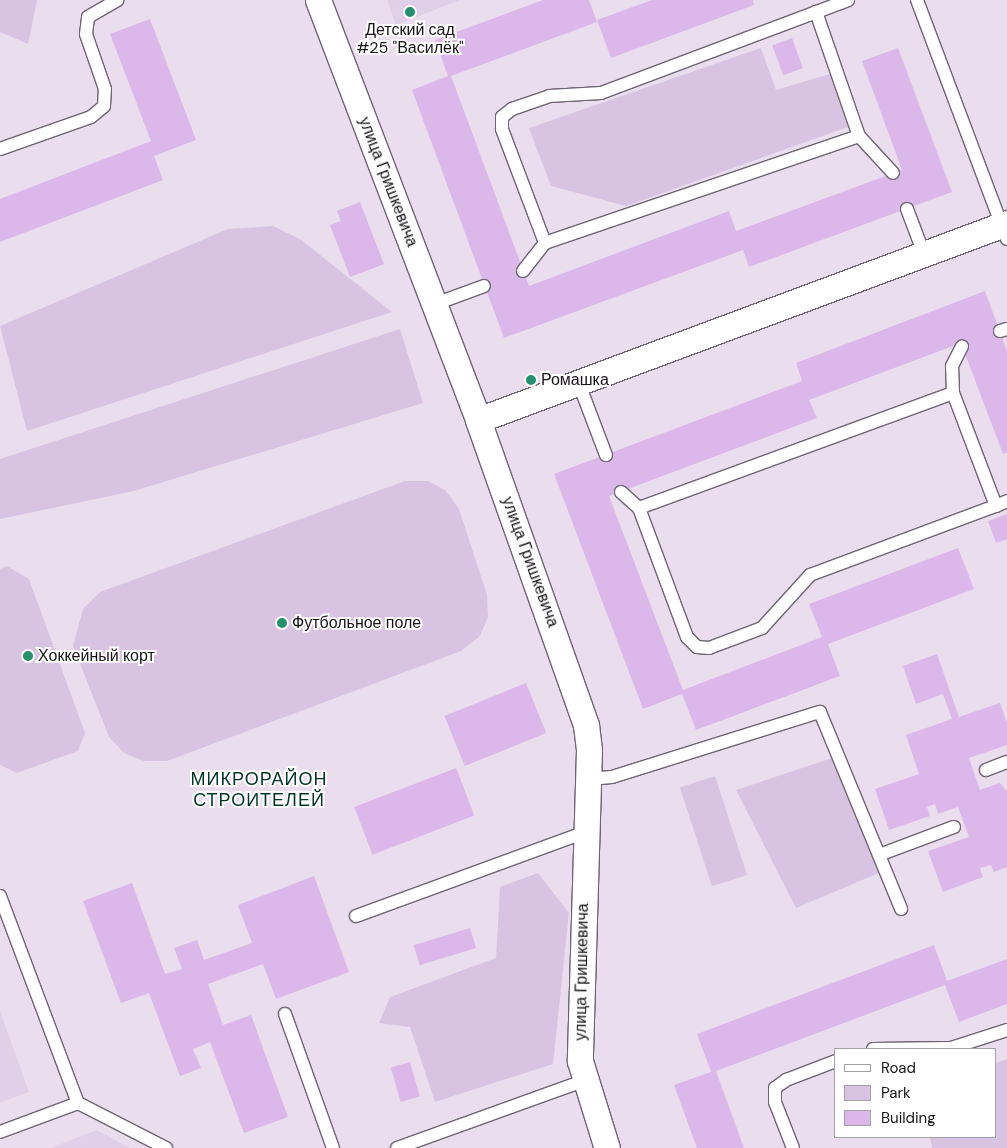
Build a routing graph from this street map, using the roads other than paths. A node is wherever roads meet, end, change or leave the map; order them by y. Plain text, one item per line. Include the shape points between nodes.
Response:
1 (117, 0) edge
2 (318, 0) edge
3 (848, 0) edge
4 (917, 0) edge
5 (816, 12) junction
6 (859, 136) junction
7 (0, 149) edge
8 (893, 172) dead end
9 (907, 209) dead end
10 (1005, 229) edge
11 (545, 243) junction
12 (924, 254) junction
13 (523, 271) dead end
14 (484, 286) dead end
15 (435, 304) junction
16 (962, 346) dead end
17 (579, 384) junction
18 (953, 393) junction
19 (478, 420) junction
20 (606, 455) dead end
21 (621, 492) dead end
22 (1001, 504) edge
23 (640, 508) junction
24 (1007, 762) edge
25 (986, 770) dead end
26 (588, 779) junction
27 (954, 827) dead end
28 (585, 832) junction
29 (879, 855) junction
30 (0, 896) edge
31 (901, 910) dead end
32 (356, 916) dead end
33 (284, 1014) dead end
34 (1007, 1030) edge
35 (951, 1048) edge
36 (834, 1062) edge
37 (584, 1081) junction
38 (78, 1103) junction
39 (0, 1132) edge
40 (166, 1148) edge
41 (333, 1148) edge
42 (397, 1148) edge
43 (607, 1148) edge
44 (793, 1148) edge

1 - 7 lane via 88,17 86,34 105,89 104,106 91,117
2 - 15 street, улица Гришкевича
3 - 5 lane
4 - 10 lane
5 - 6 lane
5 - 11 lane via 601,93 543,98 502,117 502,129
6 - 8 lane
6 - 11 lane
9 - 12 lane
10 - 12 street
11 - 13 lane
12 - 17 street
14 - 15 lane
15 - 19 street, улица Гришкевича
16 - 18 lane via 952,366
17 - 19 street
17 - 20 lane
18 - 22 lane
18 - 23 lane
19 - 26 street, улица Гришкевича via 573,678 586,725
21 - 23 lane
22 - 23 lane via 810,575 762,628 709,648 697,647 687,637
24 - 25 lane
26 - 28 street, улица Гришкевича
26 - 29 lane via 612,777 820,712
27 - 29 lane
28 - 32 lane
28 - 37 street, улица Гришкевича via 580,1036
29 - 31 lane
30 - 38 lane
33 - 41 lane
34 - 35 lane
36 - 44 lane via 786,1080 776,1088 775,1102
37 - 42 lane
37 - 43 street, улица Гришкевича
38 - 39 lane
38 - 40 lane

